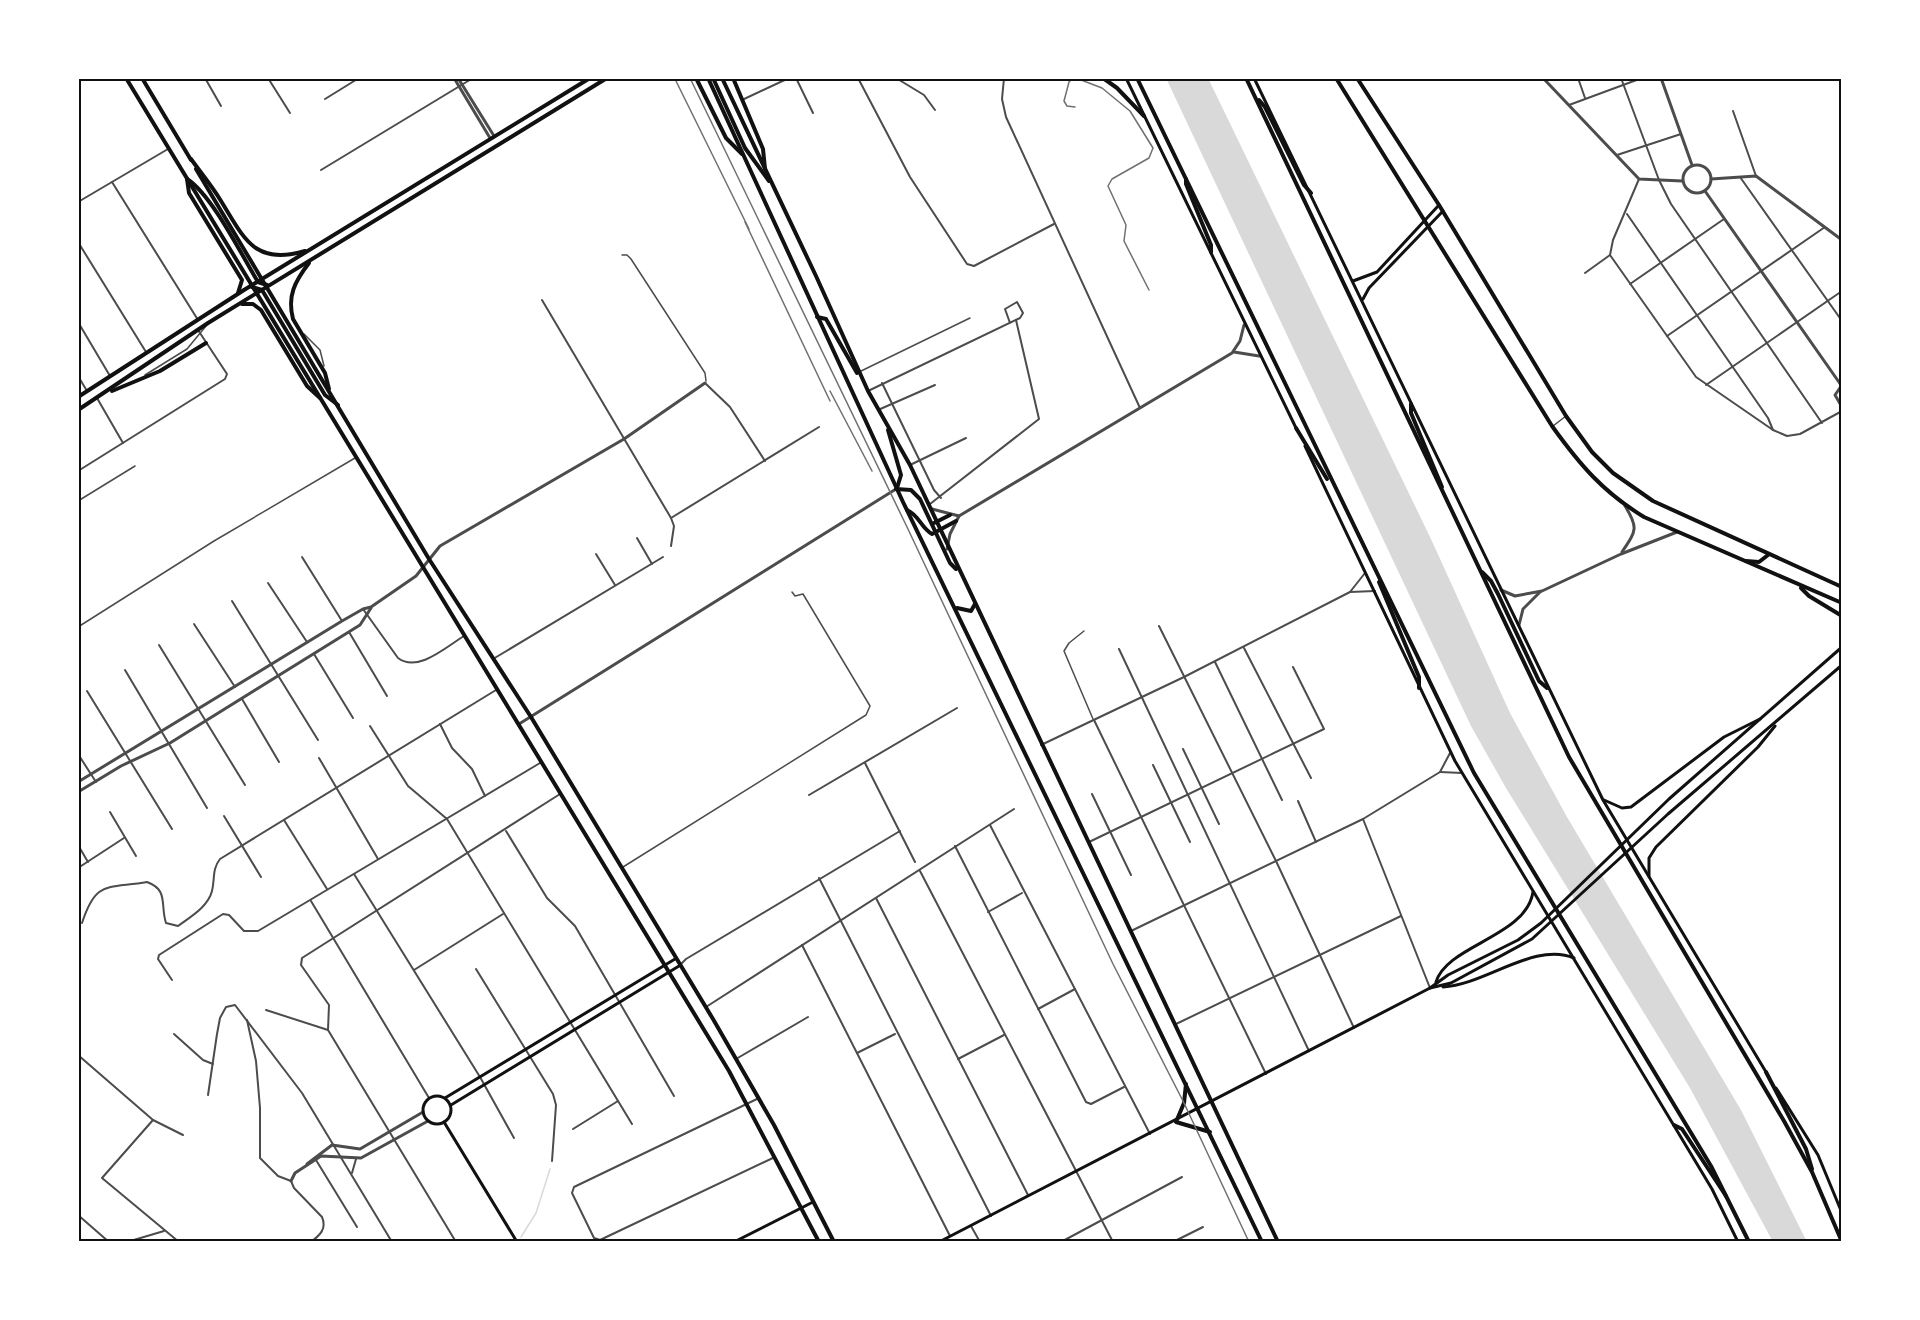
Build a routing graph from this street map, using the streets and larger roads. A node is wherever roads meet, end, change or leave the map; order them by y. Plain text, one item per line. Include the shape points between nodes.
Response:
1 (126, 78) edge
2 (142, 78) edge
3 (205, 78) edge
4 (268, 78) edge
5 (359, 78) edge
6 (454, 78) edge
7 (458, 78) edge
8 (473, 78) edge
9 (607, 78) edge
10 (696, 78) edge
11 (708, 78) edge
12 (713, 78) edge
13 (722, 78) edge
14 (734, 78) edge
15 (789, 78) edge
16 (796, 78) edge
17 (858, 78) edge
18 (896, 78) edge
19 (1004, 78) edge
20 (1103, 78) edge
21 (1126, 78) edge
22 (1137, 78) edge
23 (1246, 78) edge
24 (1254, 78) edge
25 (1336, 78) edge
26 (1357, 78) edge
27 (1543, 78) edge
28 (1578, 78) edge
29 (1621, 78) edge
30 (1642, 78) edge
31 (1661, 78) edge
32 (587, 79) edge
33 (1624, 85) junction
34 (461, 86) junction
35 (1256, 98) junction
36 (325, 99) dead end
37 (1586, 99) junction
38 (742, 100) junction
39 (1569, 105) junction
40 (221, 106) dead end
41 (935, 110) dead end
42 (1733, 111) dead end
43 (290, 113) dead end
44 (813, 113) dead end
45 (1144, 117) junction
46 (1681, 134) junction
47 (492, 137) junction
48 (1646, 146) junction
49 (168, 149) junction
50 (742, 154) junction
51 (1617, 155) junction
52 (191, 159) junction
53 (1692, 165) junction
54 (765, 169) junction
55 (321, 170) dead end
56 (1756, 176) junction
57 (1740, 177) junction
58 (1186, 178) junction
59 (187, 179) junction
60 (1639, 179) junction
61 (1711, 179) junction
62 (1659, 180) junction
63 (1682, 181) junction
64 (112, 182) junction
65 (772, 183) junction
66 (1705, 191) junction
67 (1311, 193) junction
68 (78, 202) edge
69 (1439, 205) junction
70 (1443, 211) junction
71 (1626, 212) junction
72 (1724, 219) junction
73 (1424, 220) junction
74 (1054, 224) junction
75 (1428, 227) junction
76 (1825, 227) junction
77 (1694, 240) junction
78 (1842, 240) edge
79 (78, 242) edge
80 (311, 249) junction
81 (1792, 250) junction
82 (1211, 252) junction
83 (1611, 255) junction
84 (311, 260) junction
85 (1660, 263) junction
86 (1761, 271) junction
87 (1585, 273) dead end
88 (1353, 280) junction
89 (258, 282) junction
90 (273, 283) junction
91 (1630, 284) junction
92 (247, 289) junction
93 (262, 290) junction
94 (1842, 291) edge
95 (1731, 292) junction
96 (237, 295) junction
97 (1363, 299) junction
98 (542, 300) dead end
99 (1828, 301) junction
100 (238, 305) junction
101 (1697, 315) junction
102 (817, 317) junction
103 (198, 320) junction
104 (1016, 320) junction
105 (1842, 321) edge
106 (78, 322) edge
107 (1010, 322) junction
108 (1797, 322) junction
109 (1245, 325) junction
110 (199, 332) junction
111 (1666, 336) junction
112 (206, 343) junction
113 (1766, 343) junction
114 (146, 353) junction
115 (1232, 353) junction
116 (1259, 356) junction
117 (1732, 367) junction
118 (78, 376) edge
119 (110, 376) junction
120 (705, 383) joint
121 (864, 384) junction
122 (882, 384) junction
123 (935, 385) dead end
124 (1706, 385) junction
125 (1842, 385) edge
126 (328, 389) junction
127 (87, 391) junction
128 (868, 391) junction
129 (103, 394) junction
130 (78, 397) edge
131 (97, 398) junction
132 (320, 398) junction
133 (892, 404) junction
134 (1411, 404) junction
135 (338, 405) junction
136 (1140, 408) junction
137 (1842, 409) edge
138 (78, 410) edge
139 (878, 410) junction
140 (1822, 423) junction
141 (886, 425) junction
142 (819, 426) dead end
143 (1296, 428) junction
144 (1773, 430) junction
145 (966, 438) dead end
146 (624, 439) junction
147 (123, 443) junction
148 (920, 460) junction
149 (765, 461) junction
150 (910, 465) junction
151 (78, 471) edge
152 (896, 489) junction
153 (1443, 490) junction
154 (1339, 497) junction
155 (941, 498) junction
156 (1624, 505) junction
157 (928, 507) junction
158 (906, 509) junction
159 (950, 515) junction
160 (671, 518) junction
161 (957, 518) junction
162 (933, 523) junction
163 (937, 532) junction
164 (1677, 532) junction
165 (637, 538) dead end
166 (671, 546) dead end
167 (948, 549) junction
168 (596, 554) dead end
169 (1621, 554) junction
170 (1729, 555) junction
171 (1768, 555) junction
172 (302, 557) dead end
173 (663, 557) dead end
174 (429, 559) junction
175 (652, 564) junction
176 (423, 569) junction
177 (1481, 571) junction
178 (1365, 572) junction
179 (959, 573) junction
180 (1379, 578) junction
181 (268, 583) dead end
182 (615, 585) junction
183 (1800, 587) junction
184 (1842, 587) edge
185 (1501, 590) junction
186 (1375, 591) junction
187 (1542, 591) junction
188 (1350, 592) junction
189 (232, 601) dead end
190 (1842, 603) edge
191 (975, 604) junction
192 (371, 607) junction
193 (956, 608) junction
194 (363, 609) junction
195 (368, 615) junction
196 (1842, 616) edge
197 (342, 621) junction
198 (194, 624) dead end
199 (1519, 625) junction
200 (1159, 626) dead end
201 (349, 632) junction
202 (464, 636) junction
203 (307, 642) junction
204 (159, 645) dead end
205 (1842, 647) edge
206 (1244, 648) junction
207 (1119, 649) dead end
208 (314, 654) junction
209 (493, 659) junction
210 (1215, 662) junction
211 (272, 665) junction
212 (1842, 665) edge
213 (1293, 667) dead end
214 (125, 670) dead end
215 (279, 676) junction
216 (1184, 678) junction
217 (235, 687) junction
218 (1419, 688) junction
219 (1547, 688) junction
220 (496, 690) junction
221 (87, 691) dead end
222 (387, 696) dead end
223 (1140, 698) junction
224 (242, 699) junction
225 (957, 708) dead end
226 (199, 709) junction
227 (531, 717) junction
228 (1764, 717) junction
229 (353, 718) dead end
230 (206, 720) junction
231 (1094, 720) junction
232 (440, 724) junction
233 (1777, 724) junction
234 (517, 725) junction
235 (370, 726) dead end
236 (163, 732) junction
237 (318, 740) dead end
238 (170, 743) junction
239 (1294, 744) junction
240 (1041, 745) junction
241 (1183, 749) dead end
242 (1451, 752) junction
243 (126, 753) junction
244 (78, 754) edge
245 (389, 756) junction
246 (319, 758) dead end
247 (1262, 759) junction
248 (131, 761) junction
249 (279, 762) dead end
250 (540, 763) junction
251 (865, 763) junction
252 (1153, 765) dead end
253 (1440, 772) junction
254 (1462, 772) junction
255 (1233, 773) junction
256 (91, 774) junction
257 (1311, 778) dead end
258 (78, 782) edge
259 (96, 782) junction
260 (245, 785) dead end
261 (337, 787) junction
262 (1202, 788) junction
263 (78, 792) edge
264 (560, 794) junction
265 (1092, 794) dead end
266 (809, 795) dead end
267 (1187, 795) junction
268 (485, 796) junction
269 (1282, 800) dead end
270 (1603, 800) junction
271 (1298, 801) dead end
272 (1171, 803) junction
273 (207, 808) dead end
274 (1014, 809) dead end
275 (110, 812) dead end
276 (224, 816) dead end
277 (1141, 817) junction
278 (447, 819) junction
279 (1363, 819) junction
280 (284, 820) junction
281 (989, 824) junction
282 (1219, 824) dead end
283 (172, 829) dead end
284 (506, 830) junction
285 (900, 831) junction
286 (1111, 832) junction
287 (124, 838) junction
288 (1089, 842) junction
289 (1190, 842) dead end
290 (1316, 842) junction
291 (78, 845) edge
292 (242, 846) junction
293 (955, 846) junction
294 (467, 854) junction
295 (136, 856) dead end
296 (378, 859) junction
297 (1276, 861) junction
298 (88, 862) junction
299 (915, 862) dead end
300 (78, 868) edge
301 (920, 871) junction
302 (354, 874) junction
303 (1131, 875) dead end
304 (261, 877) dead end
305 (819, 878) junction
306 (1229, 883) junction
307 (1652, 883) junction
308 (328, 890) junction
309 (1533, 890) junction
310 (1023, 892) junction
311 (876, 898) junction
312 (311, 901) junction
313 (1184, 905) junction
314 (377, 910) junction
315 (988, 912) junction
316 (503, 914) junction
317 (1401, 916) junction
318 (839, 921) junction
319 (82, 923) dead end
320 (1131, 931) junction
321 (333, 938) junction
322 (802, 945) junction
323 (1319, 954) junction
324 (686, 958) junction
325 (1575, 958) junction
326 (675, 959) junction
327 (665, 966) junction
328 (680, 966) junction
329 (476, 969) dead end
330 (414, 970) junction
331 (670, 974) junction
332 (1275, 977) junction
333 (172, 980) dead end
334 (1436, 982) junction
335 (1438, 987) junction
336 (1430, 988) junction
337 (1075, 989) junction
338 (616, 997) junction
339 (1229, 999) junction
340 (620, 1004) junction
341 (706, 1007) junction
342 (1038, 1009) junction
343 (266, 1010) dead end
344 (246, 1017) junction
345 (808, 1017) dead end
346 (570, 1023) junction
347 (1176, 1024) junction
348 (1354, 1028) junction
349 (328, 1030) junction
350 (574, 1030) junction
351 (896, 1033) junction
352 (174, 1034) dead end
353 (1004, 1035) junction
354 (525, 1050) junction
355 (1309, 1051) junction
356 (857, 1053) junction
357 (78, 1054) edge
358 (530, 1057) junction
359 (736, 1059) junction
360 (958, 1059) junction
361 (213, 1064) junction
362 (1766, 1072) junction
363 (1266, 1074) junction
364 (480, 1077) junction
365 (1186, 1083) junction
366 (485, 1086) junction
367 (1125, 1086) junction
368 (208, 1095) dead end
369 (674, 1096) dead end
370 (429, 1098) junction
371 (445, 1098) junction
372 (759, 1098) junction
373 (618, 1101) junction
374 (1212, 1102) junction
375 (747, 1104) junction
376 (451, 1105) junction
377 (1199, 1109) junction
378 (423, 1112) junction
379 (153, 1120) junction
380 (428, 1120) junction
381 (444, 1122) junction
382 (1176, 1122) junction
383 (632, 1124) dead end
384 (1674, 1125) junction
385 (573, 1129) dead end
386 (390, 1131) junction
387 (1211, 1133) junction
388 (1150, 1134) junction
389 (183, 1135) dead end
390 (514, 1138) dead end
391 (395, 1140) junction
392 (332, 1145) junction
393 (339, 1156) junction
394 (775, 1157) junction
395 (356, 1159) junction
396 (316, 1160) junction
397 (552, 1161) dead end
398 (305, 1166) junction
399 (1812, 1172) junction
400 (351, 1173) junction
401 (1075, 1173) junction
402 (1182, 1177) dead end
403 (291, 1182) junction
404 (1029, 1197) junction
405 (1729, 1198) junction
406 (813, 1202) junction
407 (801, 1209) junction
408 (1842, 1213) edge
409 (78, 1215) edge
410 (991, 1216) junction
411 (1101, 1221) junction
412 (971, 1226) junction
413 (357, 1227) dead end
414 (1203, 1227) dead end
415 (166, 1231) junction
416 (950, 1236) junction
417 (109, 1242) edge
418 (127, 1242) edge
419 (179, 1242) edge
420 (311, 1242) edge
421 (392, 1242) edge
422 (456, 1242) edge
423 (517, 1242) edge
424 (734, 1242) edge
425 (819, 1242) edge
426 (834, 1242) edge
427 (939, 1242) edge
428 (980, 1242) edge
429 (1061, 1242) edge
430 (1113, 1242) edge
431 (1173, 1242) edge
432 (1262, 1242) edge
433 (1278, 1242) edge
434 (1738, 1242) edge
435 (1749, 1242) edge
436 (1842, 1242) edge

1 - 49 main road
2 - 52 main road
3 - 40 street
4 - 43 street
5 - 36 street
6 - 34 street
7 - 34 street
8 - 34 street
9 - 84 main road
10 - 50 main road via 726,138
11 - 50 main road
12 - 65 main road via 745,148
13 - 54 main road
14 - 38 main road
15 - 38 street
16 - 44 street
17 - 74 street via 910,177 967,264 974,266
18 - 41 street via 924,95
19 - 74 street via 1002,99 1006,117
20 - 45 main road
21 - 45 main road
22 - 58 main road
23 - 35 main road
24 - 67 main road
25 - 73 main road
26 - 69 main road
27 - 39 street
28 - 37 street
29 - 33 street
30 - 33 street
31 - 46 street
32 - 47 main road
33 - 37 street
33 - 48 street
34 - 47 street
34 - 55 street
35 - 67 main road via 1265,107
35 - 153 main road
37 - 39 street
38 - 54 main road via 763,149
39 - 51 street
42 - 56 street
45 - 82 main road
46 - 48 street
46 - 53 street
47 - 80 main road
48 - 51 street
48 - 62 street
49 - 59 main road
49 - 64 street
50 - 102 main road
51 - 60 street
52 - 80 main road via 250,245 272,256
52 - 126 main road
53 - 61 street via 1705,167
53 - 63 street via 1684,171
54 - 65 main road
56 - 57 street
56 - 76 street
57 - 61 street
57 - 81 street
58 - 82 main road
58 - 154 main road
59 - 89 main road via 212,207
59 - 96 main road via 189,193 242,280
59 - 132 main road
60 - 62 street
60 - 71 street
61 - 66 street
62 - 63 street
62 - 77 street
63 - 66 street via 1691,192
64 - 68 street
64 - 103 street
65 - 121 main road
66 - 72 street
67 - 88 main road
69 - 70 main road
69 - 73 main road
70 - 75 main road
70 - 171 main road via 1566,416 1592,452 1632,488 1653,501
71 - 83 street via 1611,245
71 - 85 street
72 - 77 street
72 - 86 street
73 - 75 main road
73 - 88 main road via 1377,272
74 - 136 street
75 - 97 main road
75 - 156 main road via 1552,426 1579,464
76 - 78 street
76 - 81 street
77 - 85 street
77 - 95 street
79 - 114 street
80 - 89 main road
81 - 86 street
81 - 99 street
82 - 109 main road
83 - 87 street
83 - 91 street
84 - 90 main road
84 - 126 main road via 299,275 290,300 293,319 325,373
85 - 91 street
85 - 101 street
86 - 95 street
86 - 108 street
88 - 97 main road
89 - 90 main road via 265,286
89 - 92 main road
90 - 93 main road
91 - 111 street
92 - 93 main road
92 - 96 main road
93 - 100 main road
93 - 135 main road via 326,395
94 - 99 street
95 - 101 street
95 - 113 street
96 - 103 main road
97 - 134 main road
98 - 146 street
99 - 105 street
99 - 108 street
100 - 110 main road
100 - 132 main road via 257,305 307,386
101 - 111 street
101 - 117 street
102 - 121 main road via 826,318
102 - 152 main road
103 - 114 main road
104 - 107 street
104 - 107 street via 1023,313 1015,301 1005,309
104 - 155 street via 1039,419
106 - 119 street
107 - 122 street
108 - 113 street
108 - 125 street
109 - 115 street
109 - 116 main road
110 - 112 street
110 - 129 main road
111 - 124 street
112 - 129 main road via 168,367
112 - 147 street via 226,374 225,380
113 - 117 street
113 - 140 street
114 - 119 main road
115 - 116 street
115 - 136 street
116 - 143 main road
117 - 124 street
117 - 144 street
118 - 127 street
119 - 127 main road
120 - 146 street
120 - 149 street via 730,407
121 - 128 main road
122 - 128 street
122 - 133 street
123 - 133 street
124 - 144 street
125 - 137 street via 1835,395
126 - 135 main road
127 - 130 main road
128 - 139 main road
129 - 131 main road
131 - 138 main road
131 - 147 street
132 - 176 main road
133 - 139 street
133 - 148 street
134 - 153 main road via 1411,413
134 - 185 main road
135 - 174 main road
136 - 161 street
137 - 140 street
139 - 141 main road
140 - 144 street via 1791,435
141 - 150 main road
141 - 152 main road via 901,472
142 - 149 street
143 - 154 main road
143 - 178 main road
145 - 148 street
146 - 160 street
146 - 174 street via 440,546
147 - 151 street
148 - 150 street
148 - 155 street
149 - 160 street
150 - 157 main road
152 - 158 main road
152 - 162 main road via 914,492
152 - 227 street
153 - 177 main road
154 - 180 main road
155 - 157 street
156 - 164 main road
156 - 169 street via 1634,519 1635,533
157 - 159 street
157 - 162 main road
158 - 163 main road via 914,513 929,533
158 - 193 main road
159 - 161 street
159 - 162 main road
160 - 166 street
161 - 163 main road
161 - 167 street
162 - 163 main road
163 - 167 main road
163 - 179 main road via 950,563
164 - 169 street
164 - 170 main road
165 - 175 street
167 - 179 main road
168 - 182 street
169 - 187 street
170 - 171 main road via 1752,563
170 - 183 main road
171 - 184 main road
172 - 197 street
173 - 175 street
174 - 176 street
174 - 209 main road
175 - 182 street
176 - 192 street
176 - 202 main road
177 - 219 main road via 1491,581 1539,681
177 - 399 main road via 1569,757
178 - 186 main road
178 - 188 street
179 - 191 main road
180 - 218 main road via 1419,677
180 - 405 main road via 1474,773
181 - 203 street
182 - 209 street
183 - 190 main road
183 - 196 main road
185 - 187 street via 1515,596
185 - 199 main road
186 - 188 street
186 - 218 main road
187 - 199 street via 1527,603
188 - 206 street
189 - 211 street
191 - 193 main road via 971,611
191 - 240 main road
192 - 194 street
192 - 195 street
193 - 365 main road
194 - 195 street
194 - 197 street
195 - 201 street
195 - 202 street via 398,658 410,664
197 - 203 street
198 - 217 street
199 - 219 main road
200 - 216 street
201 - 208 street
201 - 222 street
202 - 220 main road
203 - 211 street
204 - 226 street
205 - 228 main road
206 - 210 street
206 - 239 street
207 - 223 street
208 - 215 street
208 - 229 street
209 - 227 main road
210 - 216 street
210 - 247 street
211 - 215 street
211 - 217 street
212 - 233 main road
213 - 239 street via 1324,729
214 - 236 street
215 - 224 street
215 - 237 street
216 - 223 street
216 - 255 street
217 - 226 street
218 - 242 main road
219 - 270 main road
220 - 232 street
220 - 234 main road
221 - 243 street
223 - 231 street
223 - 267 street
224 - 230 street
224 - 249 street
225 - 251 street
226 - 230 street
226 - 236 street
227 - 234 street
227 - 326 main road
228 - 270 main road via 1724,737 1631,807 1622,808
228 - 334 main road via 1669,799 1541,923 1518,940
230 - 238 street
230 - 260 street
231 - 240 street
231 - 277 street
232 - 245 street
232 - 268 street via 452,748 472,769
233 - 307 main road via 1656,848 1649,858
233 - 335 main road via 1638,841 1532,939
234 - 250 main road
235 - 245 street
236 - 238 street
236 - 243 street
238 - 248 street
238 - 273 street
239 - 247 street
239 - 257 street
240 - 288 main road
241 - 262 street
242 - 253 street
242 - 254 main road
243 - 248 street
243 - 256 street
244 - 256 street
245 - 261 street
245 - 278 street via 408,786
246 - 261 street
247 - 255 street
247 - 269 street
248 - 259 street
248 - 283 street
250 - 264 main road
250 - 268 street
251 - 266 street
251 - 285 street
252 - 272 street
253 - 254 street
253 - 279 street
254 - 309 main road
255 - 262 street
255 - 297 street
256 - 258 street
256 - 259 street
259 - 263 street
261 - 280 street
261 - 296 street
262 - 267 street
262 - 282 street
264 - 284 street
264 - 327 main road
265 - 286 street
267 - 272 street
267 - 306 street
268 - 278 street
270 - 307 main road
271 - 290 street
272 - 277 street
272 - 289 street
274 - 281 street
275 - 287 street
276 - 292 street
277 - 286 street
277 - 313 street
278 - 294 street
278 - 296 street
279 - 290 street
279 - 317 street
280 - 292 street
280 - 308 street
281 - 293 street
281 - 310 street
284 - 294 street
284 - 338 street via 547,898 574,926
285 - 299 street
285 - 305 street
286 - 288 street
286 - 303 street
287 - 295 street
287 - 298 street
288 - 320 main road
290 - 297 street
291 - 298 street
292 - 304 street
292 - 319 street via 214,866 206,904 178,926 166,923 164,897 155,885 147,882 99,890 90,899
293 - 301 street
293 - 315 street
294 - 314 street
294 - 316 street
296 - 302 street
297 - 306 street
297 - 323 street
298 - 300 street
301 - 311 street
301 - 353 street
302 - 308 street
302 - 314 street
305 - 318 street
305 - 324 street
306 - 313 street
306 - 332 street
307 - 362 main road
308 - 312 street
309 - 325 main road
309 - 334 main road via 1524,915 1445,967
310 - 315 street
310 - 337 street
311 - 318 street
311 - 360 street
312 - 321 street
312 - 333 street via 258,932 244,931 223,914 159,955
313 - 320 street
313 - 339 street
314 - 321 street
314 - 330 street
315 - 342 street
316 - 330 street
316 - 346 street
317 - 323 street
317 - 336 street
318 - 322 street
318 - 351 street
320 - 347 main road
321 - 349 street via 301,961 329,1005
321 - 370 street
322 - 341 street
322 - 356 street
323 - 332 street
323 - 348 street
324 - 326 street
324 - 328 street
325 - 335 main road via 1553,952 1465,983
325 - 384 main road
326 - 327 main road
326 - 328 main road
327 - 331 main road
327 - 338 main road
328 - 331 main road
328 - 341 main road
329 - 354 street
330 - 364 street
331 - 340 main road
331 - 375 main road
332 - 339 street
332 - 355 street
334 - 336 main road
335 - 336 main road
336 - 348 main road
337 - 342 street
337 - 367 street
338 - 340 street
338 - 346 main road
339 - 347 street
339 - 363 street
340 - 350 main road
340 - 369 street
341 - 359 main road
342 - 367 street via 1086,1102 1091,1104
343 - 349 street
344 - 361 street via 235,1005 230,1004 223,1012
344 - 392 street via 302,1093
344 - 403 street via 256,1061 258,1154 278,1176
345 - 359 street
346 - 350 street
346 - 354 main road
347 - 374 main road
348 - 355 main road
349 - 386 street
350 - 358 main road
350 - 373 street
351 - 356 street
351 - 410 street
352 - 361 street
353 - 360 street
353 - 401 street
354 - 358 street
354 - 364 main road
355 - 363 main road
356 - 416 street
357 - 379 street
358 - 366 main road
358 - 397 street via 556,1105
359 - 372 main road
360 - 404 street
361 - 368 street
362 - 399 main road via 1806,1149
362 - 408 main road via 1813,1145
363 - 374 main road
364 - 366 street
364 - 371 main road
365 - 377 main road
365 - 382 main road via 1184,1103
366 - 376 main road
366 - 390 street
367 - 388 street
370 - 371 main road
370 - 378 main road
371 - 376 main road
372 - 375 street
372 - 406 main road
373 - 383 street
373 - 385 street
374 - 377 main road
374 - 433 main road
375 - 394 main road
375 - 394 street via 574,1187 572,1193 594,1238 600,1240
376 - 381 main road via 451,1115
377 - 382 main road
377 - 387 main road
378 - 380 main road
378 - 386 street
379 - 389 street
379 - 415 street via 102,1178
380 - 381 main road via 433,1124
380 - 391 street
381 - 423 main road
382 - 387 main road
382 - 388 main road
384 - 405 main road via 1682,1129
384 - 434 main road
386 - 391 street
386 - 392 street via 360,1149
387 - 432 main road
388 - 401 main road
391 - 395 street
391 - 422 street
392 - 393 street
392 - 398 street
393 - 395 street
393 - 396 street via 326,1154
393 - 400 street
394 - 407 main road
395 - 400 street
396 - 398 street
396 - 413 street
398 - 403 street
399 - 436 main road
400 - 421 street
401 - 404 main road
401 - 411 street
402 - 411 street
403 - 420 street via 324,1222 321,1234
404 - 410 main road
405 - 435 main road
406 - 407 main road
406 - 426 main road
407 - 424 main road
407 - 425 main road
409 - 417 street
410 - 412 main road
411 - 429 street
411 - 430 street
412 - 416 main road
412 - 428 street
414 - 431 street
415 - 418 street
415 - 419 street
416 - 427 main road

